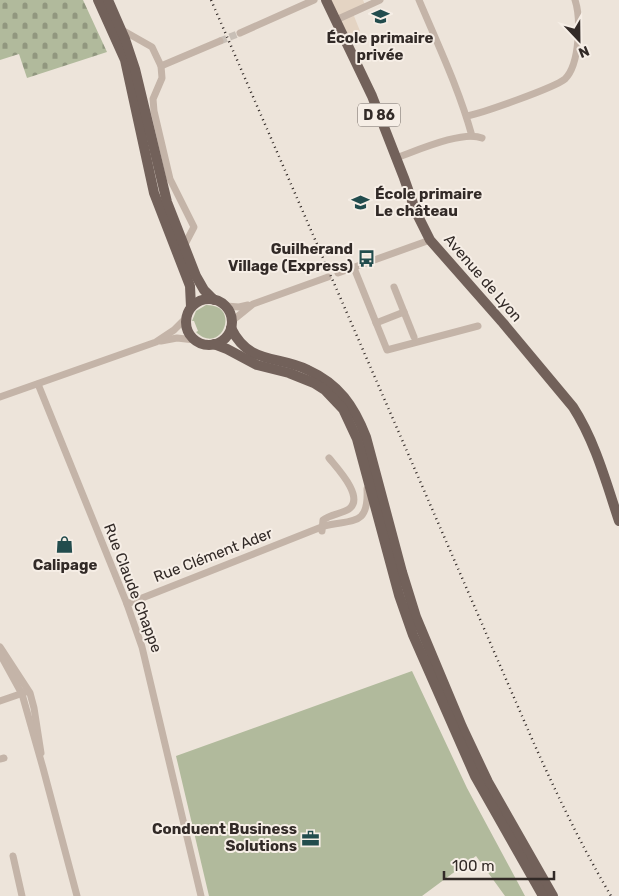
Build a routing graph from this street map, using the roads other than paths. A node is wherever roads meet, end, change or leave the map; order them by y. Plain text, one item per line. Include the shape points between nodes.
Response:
1 (98, 0) edge
2 (108, 0) edge
3 (314, 0) edge
4 (326, 0) edge
5 (380, 0) edge
6 (418, 0) edge
7 (575, 0) edge
8 (336, 20) junction
9 (122, 30) junction
10 (240, 33) tunnel mouth
11 (220, 41) tunnel mouth
12 (162, 66) junction
13 (467, 116) junction
14 (472, 136) junction
15 (482, 138) dead end
16 (396, 158) junction
17 (430, 240) junction
18 (184, 246) junction
19 (354, 268) junction
20 (338, 273) dead end
21 (328, 277) dead end
22 (394, 287) dead end
23 (214, 300) junction
24 (253, 304) junction
25 (226, 306) junction
26 (192, 307) junction
27 (404, 312) junction
28 (186, 318) junction
29 (376, 323) junction
30 (232, 324) junction
31 (478, 326) dead end
32 (414, 337) dead end
33 (195, 340) junction
34 (156, 342) junction
35 (214, 344) junction
36 (38, 384) junction
37 (0, 397) edge
38 (329, 458) dead end
39 (368, 479) junction
40 (619, 521) edge
41 (324, 526) junction
42 (127, 604) junction
43 (0, 647) edge
44 (0, 654) edge
45 (26, 692) junction
46 (0, 701) edge
47 (13, 856) dead end
48 (22, 896) edge
49 (76, 896) edge
50 (201, 896) edge
51 (543, 896) edge
52 (553, 896) edge

1 - 26 main road via 125,60 154,193 190,286
2 - 9 main road
3 - 10 street
4 - 8 main road, Avenue de Lyon / D 86
5 - 8 street
6 - 13 street
7 - 13 street via 579,12 578,33 573,64 564,79
8 - 16 main road, Avenue de Lyon / D 86 via 372,96
9 - 12 street via 152,47
9 - 18 main road via 139,85 163,191
11 - 12 street
12 - 18 street via 162,78 153,105 170,179 194,227
13 - 14 street
14 - 15 street
14 - 16 street via 464,135
16 - 17 main road, Avenue de Lyon / D 86
17 - 19 street
17 - 40 main road, Avenue de Lyon / D 86 via 573,407 594,448
18 - 23 main road via 200,284
19 - 20 street
19 - 29 street
21 - 24 street
22 - 27 street
23 - 25 main road
23 - 26 main road via 202,300
24 - 25 street
24 - 30 street
25 - 30 main road
26 - 28 main road
27 - 29 street
27 - 32 street
28 - 33 main road via 187,328
28 - 34 street
29 - 31 street via 387,350
30 - 35 main road via 225,338
30 - 52 main road via 238,342 247,350 308,370 332,385 359,419 416,617 488,782
33 - 34 street via 177,338
33 - 35 main road
34 - 36 street
35 - 39 main road via 258,365 303,378 325,390 342,409 353,430
36 - 37 street
36 - 42 street, Rue Claude Chappe
38 - 41 street via 352,489 354,502 348,509 323,520
39 - 41 street, Rue Clément Ader via 367,506 363,514 344,524
39 - 51 main road via 398,595 413,635 475,776
41 - 42 street, Rue Clément Ader via 320,533 309,532
42 - 50 street, Rue Claude Chappe via 149,672
43 - 45 street
44 - 45 street
45 - 46 street
45 - 49 street via 34,708 44,768
47 - 48 street

